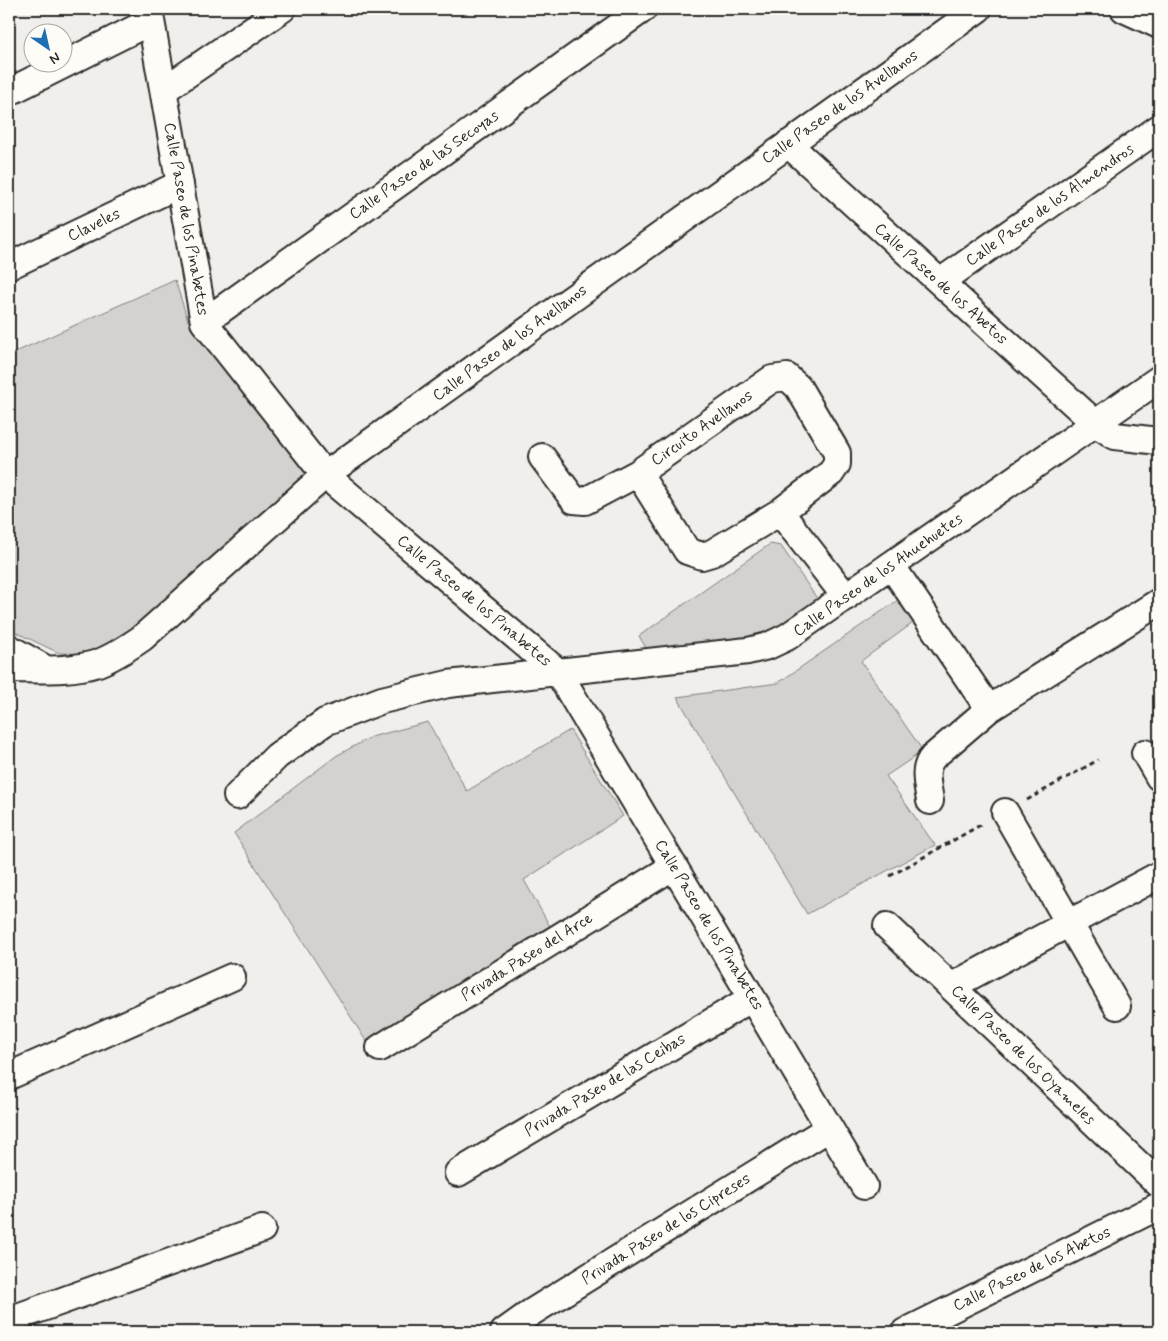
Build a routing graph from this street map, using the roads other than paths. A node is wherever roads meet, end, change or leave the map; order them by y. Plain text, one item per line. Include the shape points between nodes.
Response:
1 (282, 9) edge
2 (643, 9) edge
3 (978, 9) edge
4 (1124, 9) edge
5 (150, 15) edge
6 (1159, 24) edge
7 (164, 90) junction
8 (9, 92) edge
9 (1159, 128) edge
10 (788, 144) junction
11 (180, 184) junction
12 (9, 266) edge
13 (940, 282) junction
14 (204, 322) junction
15 (1159, 379) edge
16 (1095, 423) junction
17 (1159, 441) edge
18 (542, 456) dead end
19 (638, 473) junction
20 (325, 475) junction
21 (780, 512) junction
22 (891, 565) junction
23 (846, 597) junction
24 (1159, 602) edge
25 (9, 648) edge
26 (9, 669) edge
27 (47, 669) junction
28 (558, 672) junction
29 (990, 709) junction
30 (1145, 753) dead end
31 (1159, 777) edge
32 (237, 796) dead end
33 (930, 801) dead end
34 (1005, 812) dead end
35 (674, 866) junction
36 (1159, 875) edge
37 (1070, 923) junction
38 (887, 926) dead end
39 (232, 978) dead end
40 (952, 986) junction
41 (752, 998) junction
42 (1117, 1006) dead end
43 (380, 1048) dead end
44 (9, 1076) edge
45 (829, 1128) junction
46 (458, 1173) dead end
47 (1159, 1184) edge
48 (864, 1186) dead end
49 (1159, 1206) edge
50 (262, 1229) dead end
51 (9, 1320) edge
52 (504, 1332) edge
53 (905, 1332) edge

1 - 7 street
2 - 14 street, Calle Paseo de las Secoyas
3 - 10 street, Calle Paseo de los Avellanos
4 - 6 street
5 - 7 street, Calle Paseo de los Pinabetes
5 - 8 street
7 - 11 street, Calle Paseo de los Pinabetes
9 - 13 street, Calle Paseo de los Almendros
10 - 13 street, Calle Paseo de los Abetos
10 - 20 street, Calle Paseo de los Avellanos
11 - 12 street, Claveles
11 - 14 street, Calle Paseo de los Pinabetes
13 - 16 street, Calle Paseo de los Abetos
14 - 20 street, Calle Paseo de los Pinabetes
15 - 16 street, Calle Paseo de los Ahuehuetes
16 - 17 street, Calle Paseo de los Abetos via 1115,436
16 - 22 street, Calle Paseo de los Ahuehuetes
18 - 19 street via 574,500 579,502
19 - 21 street, Circuito Avellanos via 687,551 695,555 712,553
19 - 21 street, Circuito Avellanos via 772,380 787,377 798,387 838,458 831,473
20 - 27 street, Calle Paseo de los Avellanos via 142,638 99,663
20 - 28 street, Calle Paseo de los Pinabetes
21 - 23 street
22 - 23 street, Calle Paseo de los Ahuehuetes
22 - 29 street
23 - 28 street, Calle Paseo de los Ahuehuetes via 788,638 768,646 748,651
24 - 29 street
25 - 27 street
26 - 27 street, Calle Paseo de los Avellanos
28 - 32 street, Calle Paseo de los Ahuehuetes via 448,684 382,700 325,722 277,756
28 - 35 street, Calle Paseo de los Pinabetes
29 - 33 street via 929,761 926,771
30 - 31 street
34 - 37 street
35 - 41 street, Calle Paseo de los Pinabetes
35 - 43 street, Privada Paseo del Arce
36 - 37 street
37 - 40 street
37 - 42 street
38 - 40 street, Calle Paseo de los Oyameles
39 - 44 street
40 - 47 street, Calle Paseo de los Oyameles
41 - 45 street, Calle Paseo de los Pinabetes
41 - 46 street, Privada Paseo de las Ceibas
45 - 48 street, Calle Paseo de los Pinabetes
45 - 52 street, Privada Paseo de los Cipreses
49 - 53 street, Calle Paseo de los Abetos
50 - 51 street

